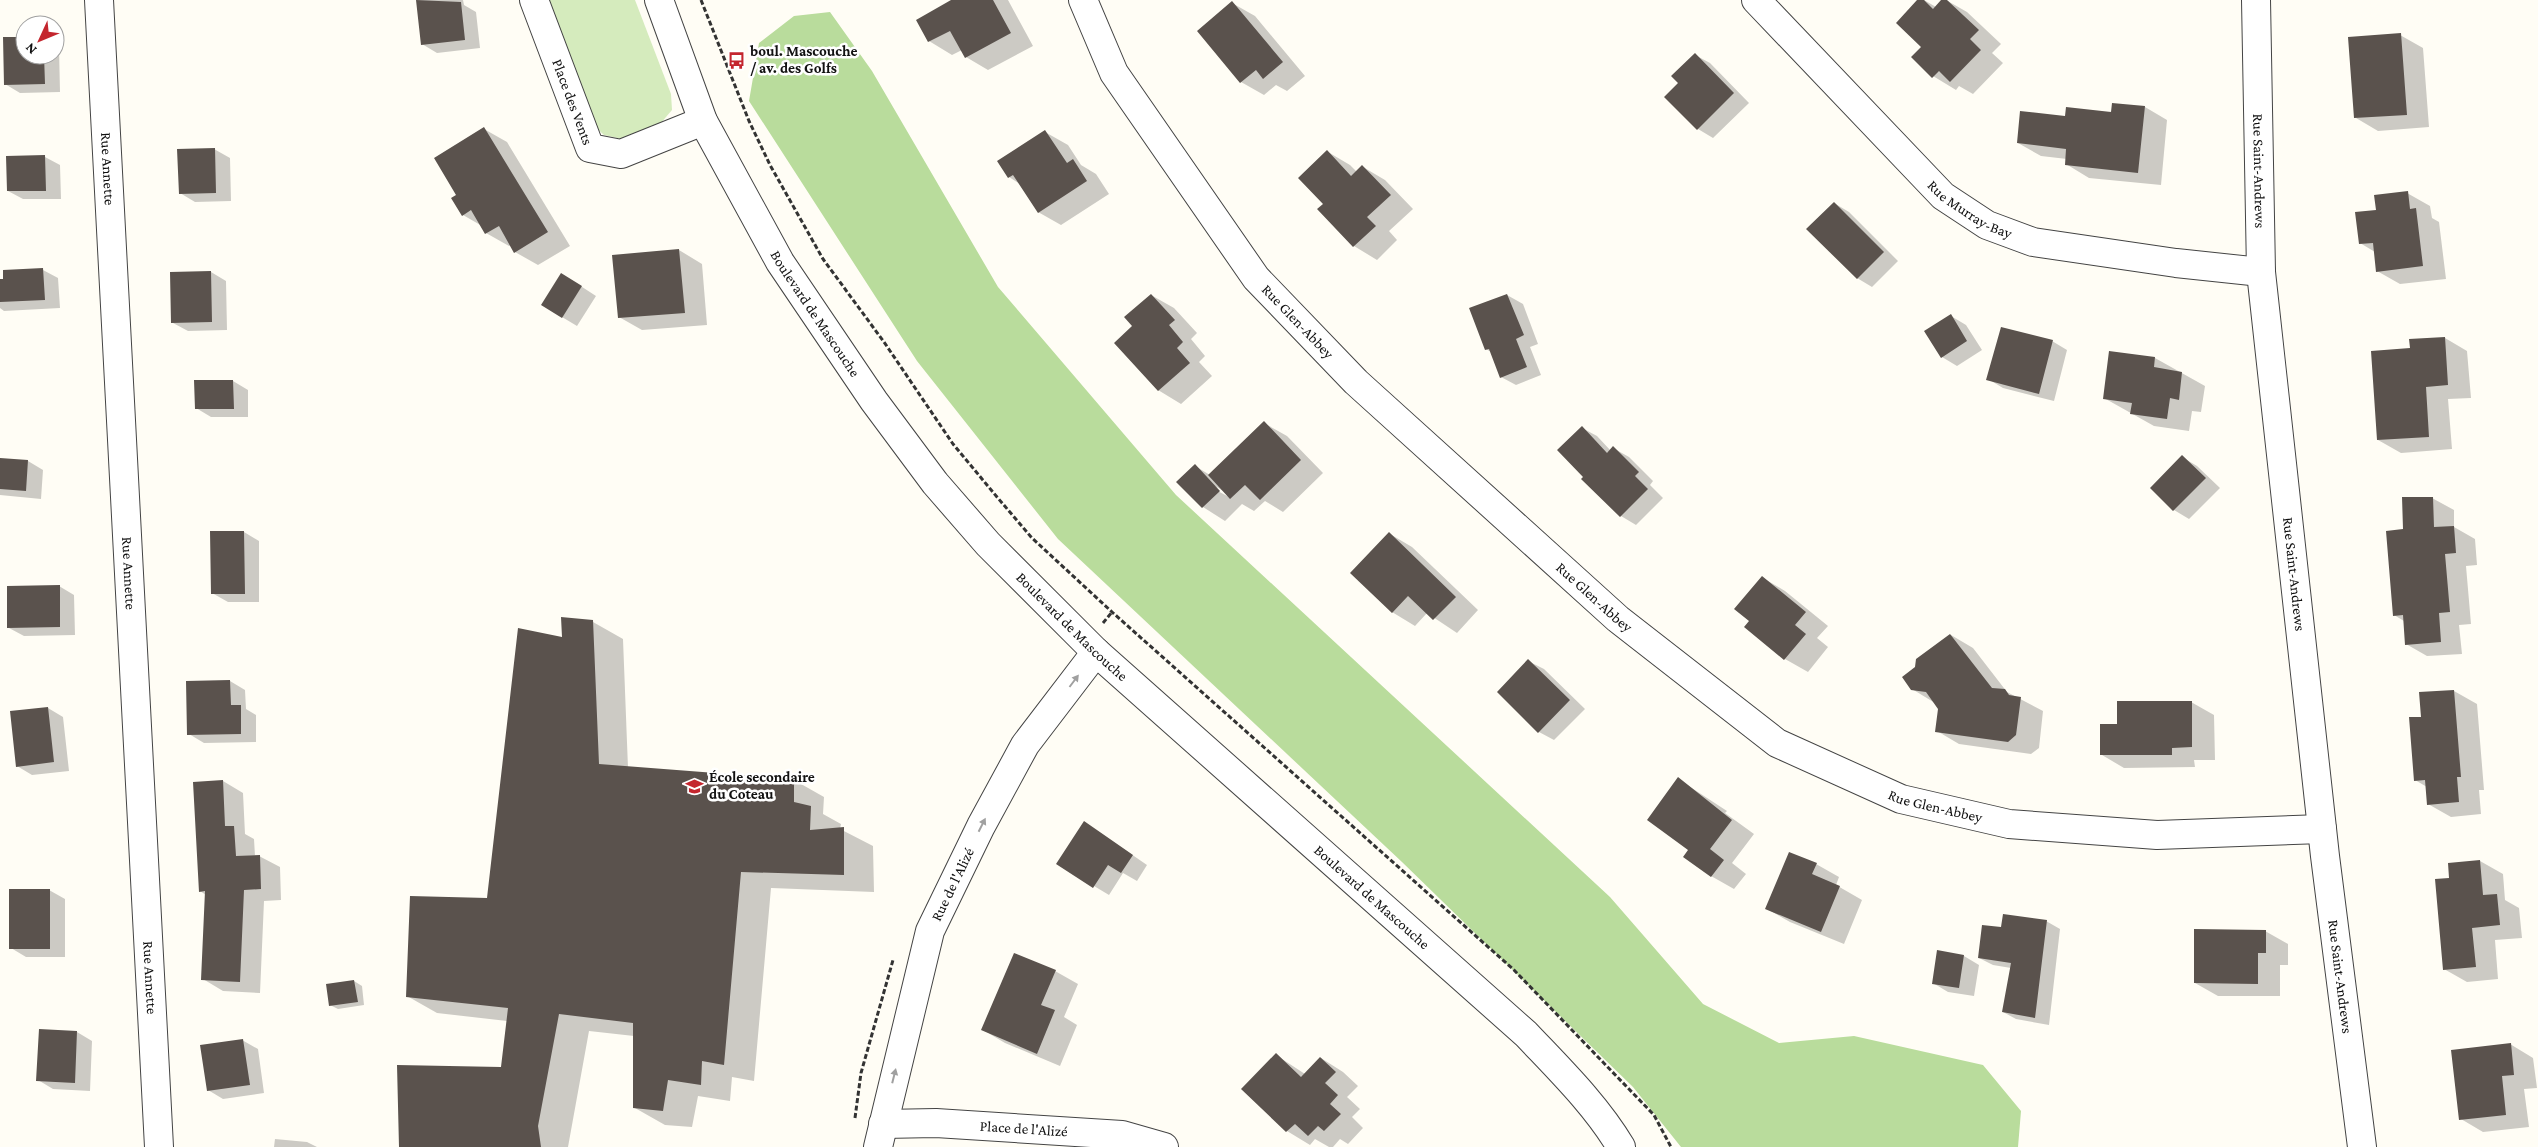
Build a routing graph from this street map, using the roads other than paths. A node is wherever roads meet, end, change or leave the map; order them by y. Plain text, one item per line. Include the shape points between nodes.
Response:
1 (99, 0) edge
2 (534, 0) edge
3 (661, 0) edge
4 (1083, 0) edge
5 (1756, 0) edge
6 (2256, 0) edge
7 (702, 121) junction
8 (2261, 272) junction
9 (1096, 652) junction
10 (2322, 829) junction
11 (880, 1135) edge
12 (159, 1147) edge
13 (1164, 1147) edge
14 (1621, 1147) edge
15 (2362, 1147) edge

1 - 12 street, Rue Annette
2 - 7 street, Place des Vents via 590,148 621,154
3 - 7 street, Boulevard de Mascouche
4 - 10 street, Rue Glen-Abbey via 1114,73 1256,278 1356,382 1618,619 1777,743 1901,799 2009,824 2156,835
5 - 8 street, Rue Murray-Bay via 1943,196 1987,225 2033,242
6 - 8 street, Rue Saint-Andrews
7 - 9 street, Boulevard de Mascouche via 780,262 888,420 935,483 988,544
8 - 10 street, Rue Saint-Andrews
11 -> 9 street, Rue de l'Alizé via 930,931 1025,745
9 - 14 street, Boulevard de Mascouche via 1526,1034 1572,1082
10 - 15 street, Rue Saint-Andrews
11 - 13 street, Place de l'Alizé via 936,1123 1122,1135

